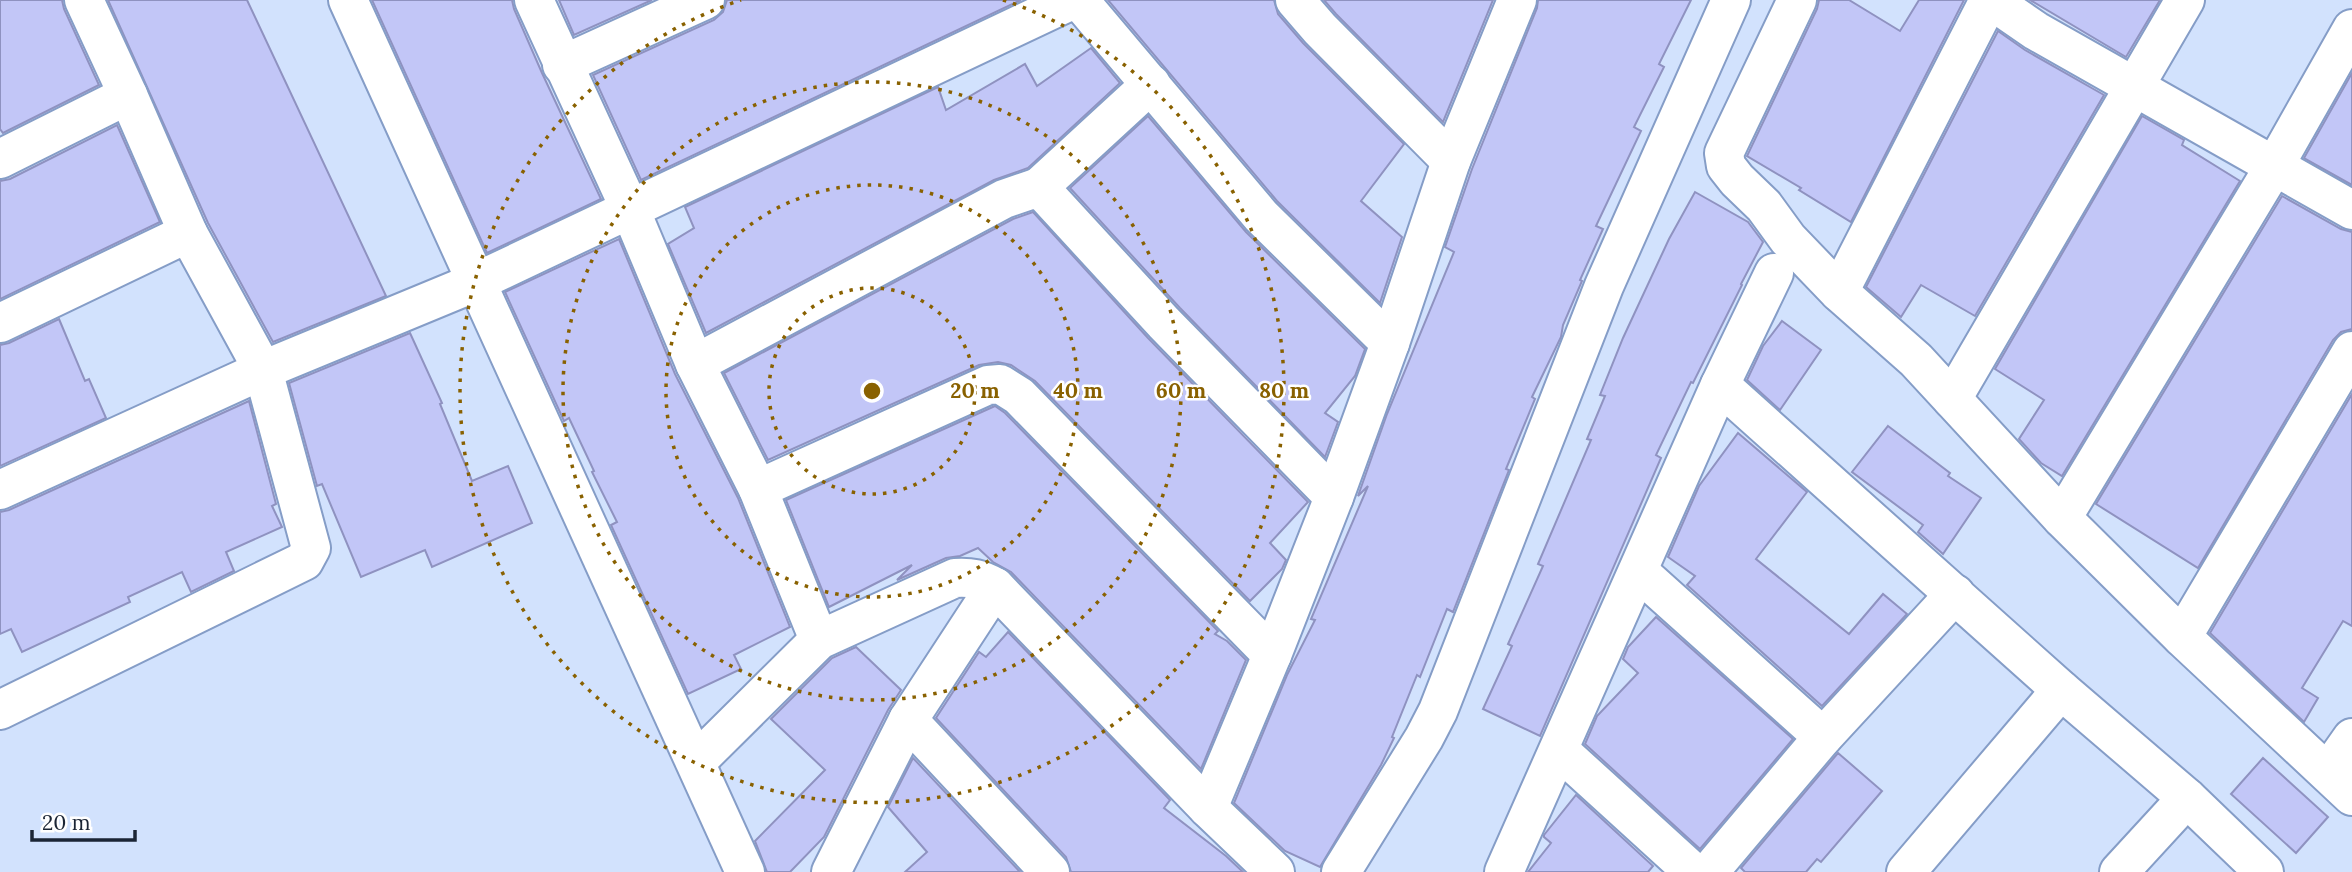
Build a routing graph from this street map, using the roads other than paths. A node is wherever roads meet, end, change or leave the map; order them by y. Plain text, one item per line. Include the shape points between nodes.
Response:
1 (84, 0) edge
2 (348, 0) edge
3 (534, 0) edge
4 (705, 0) edge
5 (1072, 0) edge
6 (1079, 0) edge
7 (1295, 0) edge
8 (1517, 0) edge
9 (1731, 0) edge
10 (1797, 0) edge
11 (1990, 0) edge
12 (2185, 0) edge
13 (2352, 29) edge
14 (562, 65) junction
15 (1151, 84) junction
16 (2135, 87) junction
17 (128, 95) junction
18 (0, 159) edge
19 (1451, 162) junction
20 (2275, 165) junction
21 (1039, 187) junction
22 (630, 209) junction
23 (2352, 210) edge
24 (188, 233) junction
25 (1774, 273) dead end
26 (476, 282) junction
27 (1839, 292) junction
28 (0, 323) edge
29 (1390, 343) junction
30 (2352, 351) edge
31 (695, 364) junction
32 (263, 370) junction
33 (1720, 385) junction
34 (1952, 399) junction
35 (758, 489) junction
36 (0, 490) edge
37 (1334, 497) junction
38 (2062, 519) junction
39 (1639, 572) junction
40 (995, 587) junction
41 (1955, 594) junction
42 (2182, 637) junction
43 (819, 640) junction
44 (1272, 655) junction
45 (2061, 690) junction
46 (0, 710) edge
47 (908, 720) junction
48 (1823, 737) junction
49 (2352, 738) edge
50 (1560, 751) junction
51 (696, 762) junction
52 (2340, 784) edge
53 (2187, 798) junction
54 (1208, 808) junction
55 (839, 868) edge
56 (746, 872) edge
57 (1051, 872) edge
58 (1275, 872) edge
59 (1340, 872) edge
60 (1504, 872) edge
61 (1693, 872) edge
62 (1709, 872) edge
63 (1906, 872) edge
64 (2119, 872) edge
65 (2264, 872) edge

1 - 17 street
2 - 26 street
3 - 14 street
4 - 14 street
5 - 22 street
6 - 15 street
7 - 19 street
8 - 19 street
9 - 59 street via 1604,285 1438,711
10 - 27 street via 1724,153 1726,166 1737,180
11 - 16 street
11 - 27 street
12 - 16 street
13 - 20 street
14 - 22 street
15 - 21 street
15 - 29 street via 1261,216
16 - 20 street
16 - 34 street
17 - 18 street
17 - 24 street
19 - 29 street
20 - 23 street
20 - 38 street
21 - 31 street via 1004,199
21 - 37 street
22 - 26 street
22 - 31 street
24 - 28 street
24 - 32 street
25 - 33 street
26 - 32 street
26 - 51 street
27 - 34 street via 1916,360
29 - 37 street
30 - 42 street
31 - 35 street
32 - 36 street
32 - 46 street via 312,548 303,561
33 - 39 street
33 - 41 street
34 - 38 street
35 - 43 street
35 - 44 street via 988,385 1000,384 1019,396
37 - 44 street
38 - 42 street
39 - 48 street
39 - 50 street
40 - 43 street via 983,579 955,578
40 - 47 street
40 - 54 street
41 - 45 street
41 - 48 street
42 - 52 street
43 - 51 street
44 - 54 street
45 - 53 street
45 - 63 street
47 - 55 street
47 - 57 street
48 - 62 street
49 - 52 street
50 - 60 street
50 - 61 street
51 - 56 street
53 - 64 street
53 - 65 street
54 - 58 street

